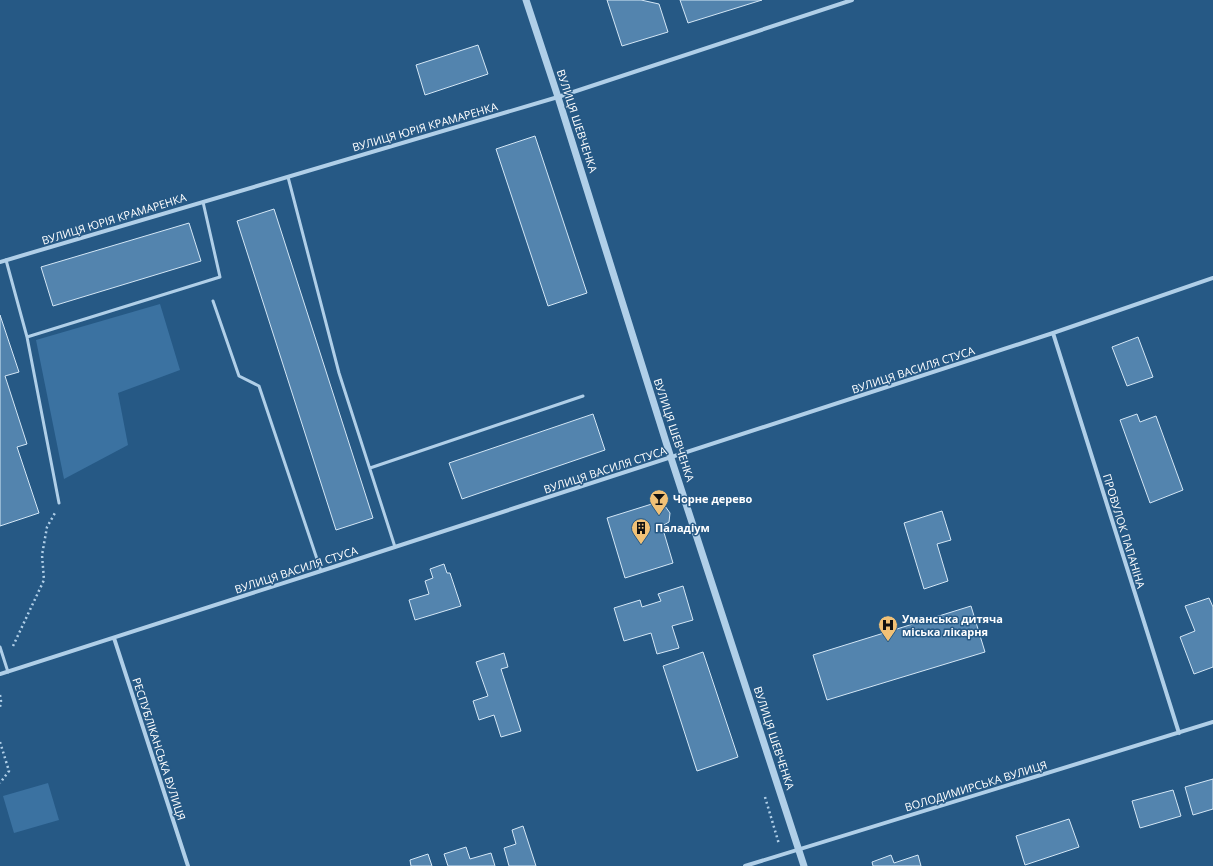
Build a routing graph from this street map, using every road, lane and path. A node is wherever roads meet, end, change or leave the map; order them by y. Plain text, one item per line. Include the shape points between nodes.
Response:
1 (526, 0) edge
2 (852, 0) edge
3 (558, 97) junction
4 (288, 177) junction
5 (203, 202) junction
6 (6, 260) junction
7 (0, 262) edge
8 (1213, 278) edge
9 (213, 301) dead end
10 (1053, 334) junction
11 (28, 336) junction
12 (583, 396) dead end
13 (671, 458) junction
14 (370, 468) junction
15 (59, 503) joint
16 (395, 547) junction
17 (321, 571) junction
18 (114, 638) junction
19 (0, 647) edge
20 (3, 658) junction
21 (8, 672) junction
22 (0, 674) edge
23 (0, 695) edge
24 (0, 706) edge
25 (1213, 722) edge
26 (1179, 733) junction
27 (0, 742) edge
28 (0, 783) edge
29 (798, 850) junction
30 (188, 866) edge
31 (745, 866) edge
32 (804, 866) edge

1 - 3 street, ВУЛИЦЯ ШЕВЧЕНКА
2 - 3 street, ВУЛИЦЯ ЮРІЯ КРАМАРЕНКА
3 - 4 street, ВУЛИЦЯ ЮРІЯ КРАМАРЕНКА
3 - 13 street, ВУЛИЦЯ ШЕВЧЕНКА
4 - 5 street, ВУЛИЦЯ ЮРІЯ КРАМАРЕНКА
4 - 14 lane via 339,373
5 - 6 street, ВУЛИЦЯ ЮРІЯ КРАМАРЕНКА
5 - 11 lane via 220,277
6 - 7 street, ВУЛИЦЯ ЮРІЯ КРАМАРЕНКА
6 - 11 lane
8 - 10 street, ВУЛИЦЯ ВАСИЛЯ СТУСА
9 - 17 lane via 239,376 259,386
10 - 13 street, ВУЛИЦЯ ВАСИЛЯ СТУСА
10 - 26 street, ПРОВУЛОК ПАПАНІНА
11 - 15 lane
12 - 14 lane
13 - 16 street, ВУЛИЦЯ ВАСИЛЯ СТУСА
13 - 29 street, ВУЛИЦЯ ШЕВЧЕНКА
14 - 16 lane
15 - 20 path via 47,527 42,555 44,580 12,647
16 - 17 street, ВУЛИЦЯ ВАСИЛЯ СТУСА
17 - 18 street, ВУЛИЦЯ ВАСИЛЯ СТУСА
18 - 21 street, ВУЛИЦЯ ВАСИЛЯ СТУСА
18 - 30 street, РЕСПУБЛІКАНСЬКА ВУЛИЦЯ
19 - 20 lane
20 - 21 lane
21 - 22 street, ВУЛИЦЯ ВАСИЛЯ СТУСА
23 - 24 path
25 - 26 street, ВОЛОДИМИРСЬКА ВУЛИЦЯ
26 - 29 street, ВОЛОДИМИРСЬКА ВУЛИЦЯ
27 - 28 path via 9,771
29 - 31 street, ВОЛОДИМИРСЬКА ВУЛИЦЯ
29 - 32 street, ВУЛИЦЯ ШЕВЧЕНКА

